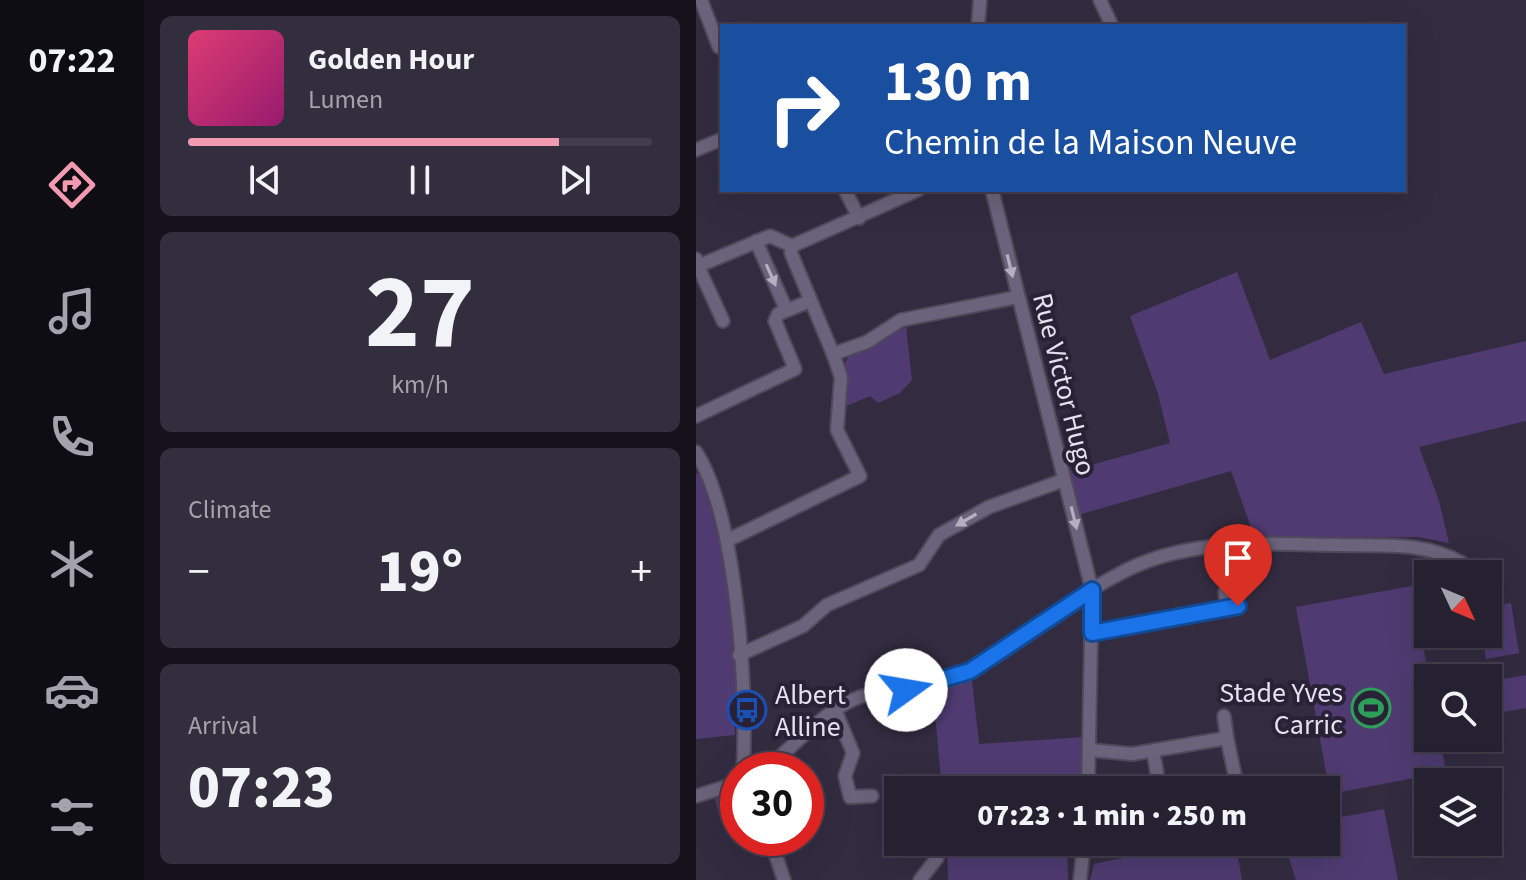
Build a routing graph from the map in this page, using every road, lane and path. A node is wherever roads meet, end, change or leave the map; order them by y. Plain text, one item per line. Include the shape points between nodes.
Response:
1 (701, 0) edge
2 (980, 0) edge
3 (1100, 0) edge
4 (978, 24) edge
5 (1111, 24) edge
6 (720, 47) edge
7 (720, 140) edge
8 (696, 150) edge
9 (846, 192) edge
10 (914, 192) edge
11 (992, 192) edge
12 (859, 218) junction
13 (756, 241) junction
14 (792, 250) junction
15 (697, 263) edge
16 (1018, 297) junction
17 (810, 301) junction
18 (786, 309) junction
19 (723, 321) dead end
20 (833, 354) junction
21 (696, 416) edge
22 (698, 457) edge
23 (1064, 480) junction
24 (728, 540) junction
25 (1457, 560) edge
26 (1092, 590) junction
27 (1225, 592) dead end
28 (1092, 633) junction
29 (739, 655) junction
30 (836, 712) junction
31 (1224, 716) dead end
32 (1227, 738) junction
33 (1090, 750) junction
34 (1153, 751) junction
35 (742, 752) edge
36 (786, 752) edge
37 (1089, 776) edge
38 (1157, 776) edge
39 (1235, 776) edge
40 (720, 789) edge
41 (696, 796) edge
42 (872, 796) dead end
43 (776, 856) edge
44 (937, 856) edge
45 (1083, 856) edge
46 (784, 880) edge
47 (920, 880) edge
48 (1080, 880) edge

1 - 6 street
2 - 4 street
3 - 5 street
7 - 8 street
9 - 12 street
10 - 12 street
11 -> 16 street, Rue Victor Hugo
12 - 14 street
13 - 14 street via 770,236
13 - 15 street
13 -> 18 street
14 - 17 street
15 - 19 street
16 - 20 street via 901,320 867,342
16 - 23 street, Rue Victor Hugo
17 - 18 street
17 - 20 street
18 - 21 street via 775,321 795,369
20 - 24 street via 841,377 837,430 860,476
22 - 24 street
23 -> 26 street, Rue Victor Hugo
23 -> 29 street via 989,507 939,535 919,565 827,605 803,626
24 - 29 street
25 - 26 street via 1437,549 1204,546 1120,573
26 - 28 street, Rue Victor Hugo
26 - 30 street via 959,676 925,687 865,695
27 - 28 street via 1233,607
28 - 33 street, Rue Victor Hugo
29 - 35 street
30 - 36 street
30 - 42 street via 853,753 845,776 850,797
31 - 32 street
32 - 34 street
32 - 39 street
33 - 34 street
33 - 37 street, Rue Victor Hugo
34 - 38 street
40 - 41 street
43 - 46 street
44 - 47 street
45 - 48 street

